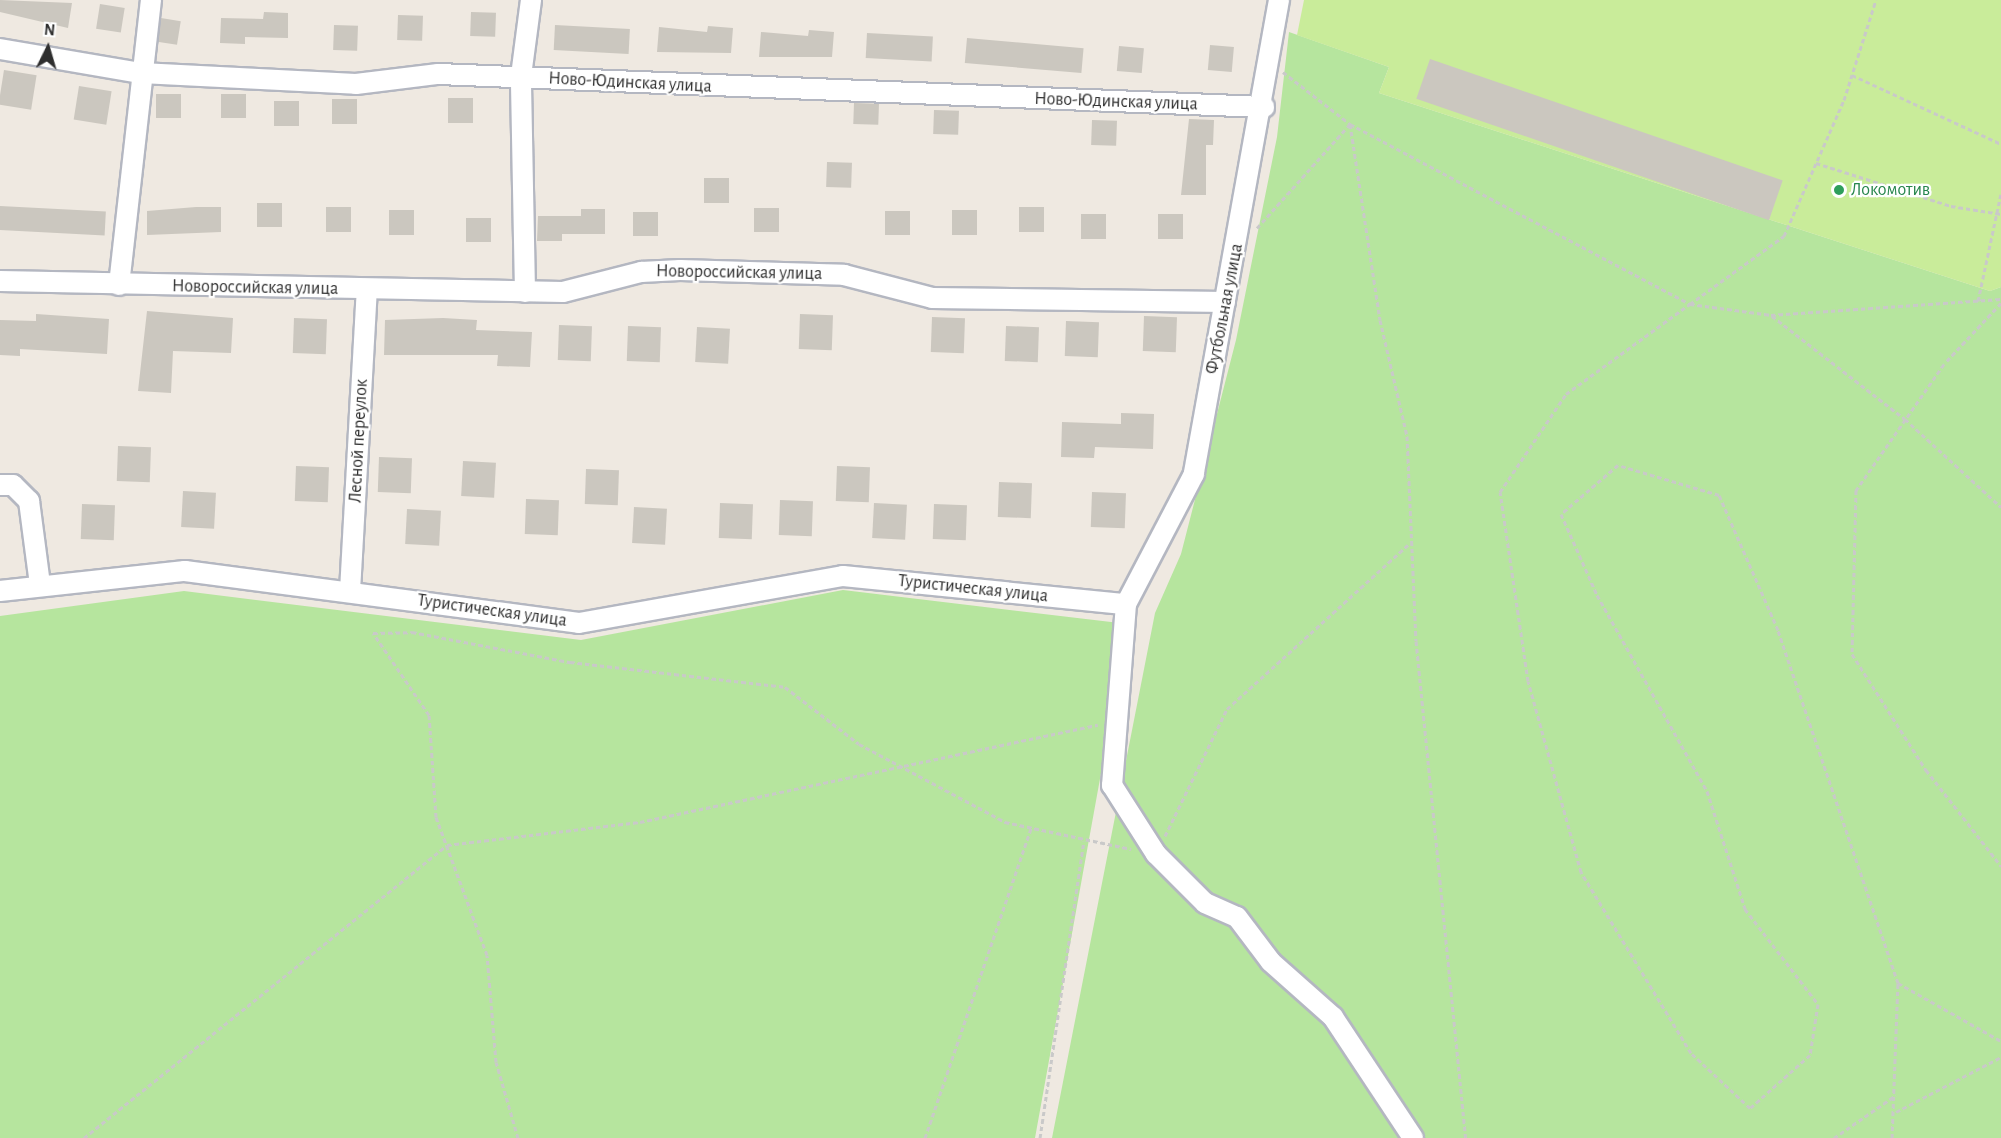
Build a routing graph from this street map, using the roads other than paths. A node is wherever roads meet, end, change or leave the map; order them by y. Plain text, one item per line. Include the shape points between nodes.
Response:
1 (151, 0) edge
2 (531, 0) edge
3 (1279, 0) edge
4 (0, 49) edge
5 (141, 73) junction
6 (521, 76) junction
7 (1264, 107) junction
8 (0, 281) edge
9 (118, 285) junction
10 (367, 290) junction
11 (525, 292) junction
12 (1225, 302) junction
13 (0, 485) edge
14 (40, 584) junction
15 (0, 591) edge
16 (351, 591) junction
17 (1126, 604) junction
18 (1413, 1138) edge

1 - 5 street
2 - 6 street
3 - 7 street, Футбольная улица
4 - 5 street, Ново-Юдинская улица
5 - 6 street, Ново-Юдинская улица via 356,84 438,74
5 - 9 street
6 - 7 street, Ново-Юдинская улица
6 - 11 street
7 - 12 street, Футбольная улица
8 - 9 street, Новороссийская улица
9 - 10 street, Новороссийская улица
10 - 11 street, Новороссийская улица
10 - 16 street, Лесной переулок
11 - 12 street, Новороссийская улица via 563,292 640,272 680,270 844,275 932,298
12 - 17 street, Футбольная улица via 1194,474
13 - 14 street via 13,485 29,501
14 - 15 street, Туристическая улица
14 - 16 street, Туристическая улица via 185,570
16 - 17 street, Туристическая улица via 579,623 843,576
17 - 18 street via 1112,785 1156,854 1205,903 1237,917 1271,962 1333,1017

